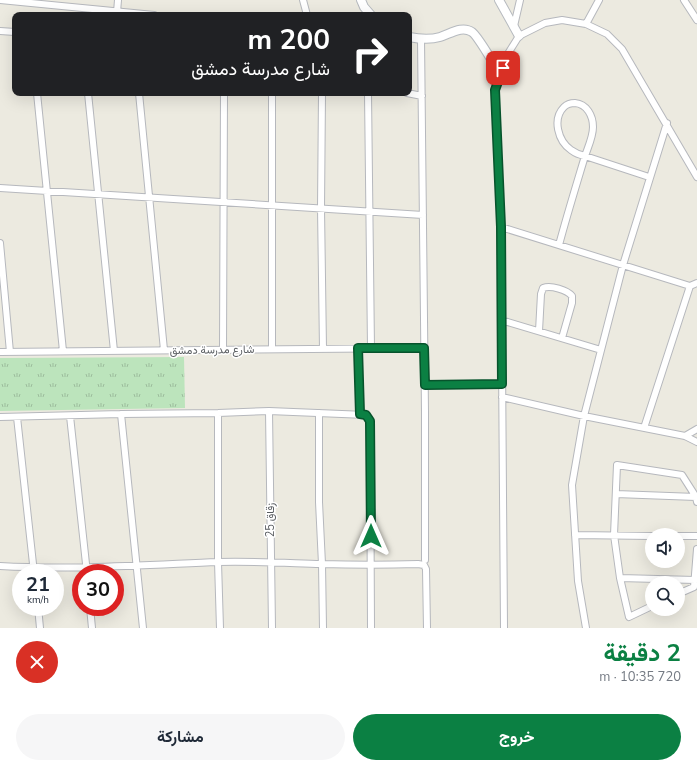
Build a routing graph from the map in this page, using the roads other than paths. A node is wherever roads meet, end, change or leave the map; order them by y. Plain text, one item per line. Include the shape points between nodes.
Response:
1 (0, 0) edge
2 (118, 0) edge
3 (303, 0) edge
4 (361, 0) edge
5 (498, 0) edge
6 (520, 0) edge
7 (599, 0) edge
8 (684, 0) edge
9 (117, 12) joint
10 (306, 12) edge
11 (368, 12) edge
12 (697, 20) edge
13 (586, 24) junction
14 (514, 26) junction
15 (0, 31) edge
16 (12, 32) edge
17 (519, 36) junction
18 (412, 38) edge
19 (421, 39) junction
20 (500, 74) junction
21 (412, 94) edge
22 (37, 96) edge
23 (88, 96) edge
24 (139, 96) edge
25 (224, 96) edge
26 (272, 96) edge
27 (322, 96) edge
28 (368, 96) edge
29 (422, 96) junction
30 (667, 123) junction
31 (585, 156) junction
32 (649, 177) junction
33 (697, 177) edge
34 (0, 188) edge
35 (47, 191) junction
36 (98, 194) junction
37 (149, 197) junction
38 (224, 202) junction
39 (271, 205) junction
40 (321, 208) junction
41 (369, 211) junction
42 (423, 215) junction
43 (501, 227) junction
44 (0, 243) edge
45 (559, 245) junction
46 (623, 265) junction
47 (697, 283) edge
48 (690, 286) junction
49 (501, 320) junction
50 (539, 331) junction
51 (562, 338) junction
52 (358, 348) junction
53 (372, 348) junction
54 (424, 348) junction
55 (272, 349) junction
56 (323, 349) junction
57 (164, 350) junction
58 (223, 350) junction
59 (601, 350) junction
60 (63, 351) junction
61 (114, 351) junction
62 (0, 352) edge
63 (10, 352) junction
64 (502, 384) junction
65 (425, 385) junction
66 (502, 396) junction
67 (269, 411) junction
68 (218, 413) junction
69 (319, 413) junction
70 (121, 414) junction
71 (360, 414) junction
72 (70, 416) junction
73 (584, 416) junction
74 (0, 417) edge
75 (16, 417) junction
76 (644, 428) junction
77 (697, 429) edge
78 (685, 436) junction
79 (697, 442) edge
80 (616, 494) junction
81 (696, 500) edge
82 (575, 535) junction
83 (614, 536) junction
84 (645, 536) edge
85 (685, 536) edge
86 (697, 536) edge
87 (697, 549) edge
88 (425, 560) dead end
89 (218, 562) junction
90 (270, 562) junction
91 (32, 564) edge
92 (85, 564) edge
93 (322, 564) junction
94 (371, 565) junction
95 (0, 566) edge
96 (12, 567) edge
97 (137, 567) junction
98 (124, 568) edge
99 (620, 578) junction
100 (695, 580) junction
101 (685, 591) edge
102 (645, 609) edge
103 (39, 616) edge
104 (91, 616) edge
105 (40, 628) edge
106 (92, 628) edge
107 (143, 628) edge
108 (220, 628) edge
109 (272, 628) edge
110 (323, 628) edge
111 (371, 628) edge
112 (427, 628) edge
113 (504, 628) edge
114 (586, 628) edge

1 - 9 street
2 - 9 street
3 - 10 street
4 - 11 main road
5 - 14 main road
6 - 14 street
7 - 13 street
8 - 12 street
13 - 17 street via 562,20 545,22
13 - 30 street via 607,34 622,49
14 - 17 main road
15 - 16 street
17 - 20 street
18 - 19 main road
19 - 20 main road via 440,37 457,30 473,32
19 - 29 street
20 - 43 street via 495,90
21 - 29 street
22 - 35 street
23 - 36 street
24 - 37 street
25 - 38 street
26 - 39 street
27 - 40 street
28 - 41 street
29 - 42 street
30 - 32 street
30 - 33 street
31 - 31 street via 593,132 593,120 585,107 570,104 558,116 559,132 568,148
31 - 32 street
31 - 45 street
32 - 46 street
34 - 35 street
35 - 36 street
35 - 60 street
36 - 37 street
36 - 61 street
37 - 38 street
37 - 57 street
38 - 39 street
38 - 58 street
39 - 40 street
39 - 55 street
40 - 41 street
40 - 56 street
41 - 42 street
41 - 53 street
42 - 54 street
43 - 45 street
43 - 49 street
44 - 63 street
45 - 46 street
46 - 48 street
46 - 59 street
47 - 48 street
48 - 76 street
49 - 50 street
49 - 64 street
50 - 51 street
50 - 51 street via 541,294 543,288 548,286 572,296
51 - 59 street
52 - 53 street, شارع مدرسة دمشق
52 - 56 street, شارع مدرسة دمشق
52 - 71 street
53 - 54 street, شارع مدرسة دمشق
54 - 65 street
55 - 56 street, شارع مدرسة دمشق
55 - 58 street, شارع مدرسة دمشق
57 - 58 street, شارع مدرسة دمشق
57 - 61 street, شارع مدرسة دمشق
59 - 73 street
60 - 61 street, شارع مدرسة دمشق
60 - 63 street, شارع مدرسة دمشق
62 - 63 street, شارع مدرسة دمشق
64 - 65 street
64 - 66 street
65 - 88 street
66 - 73 street
66 - 113 street
67 - 68 street
67 - 69 street
67 - 90 street, زقاق 25
68 - 70 street
68 - 89 street
69 - 71 street
69 - 93 street
70 - 72 street
70 - 97 street
71 - 94 street via 366,415 370,421
72 - 75 street
72 - 92 street
73 - 76 street
73 - 82 street via 572,485
74 - 75 street
75 - 91 street
76 - 78 street
77 - 78 street
78 - 79 street
80 - 81 street
80 - 81 street via 617,465 682,475
80 - 83 street
82 - 83 street
82 - 114 street via 578,580
83 - 84 street
83 - 99 street
85 - 86 street
87 - 100 street
89 - 90 street
89 - 97 street
89 - 108 street
90 - 93 street
90 - 109 street, زقاق 25
93 - 94 street
93 - 110 street
94 - 111 street
94 - 112 street via 424,565
95 - 96 street
97 - 98 street
97 - 107 street
99 - 100 street
99 - 102 street via 629,617
100 - 101 street via 694,587
103 - 105 street
104 - 106 street

